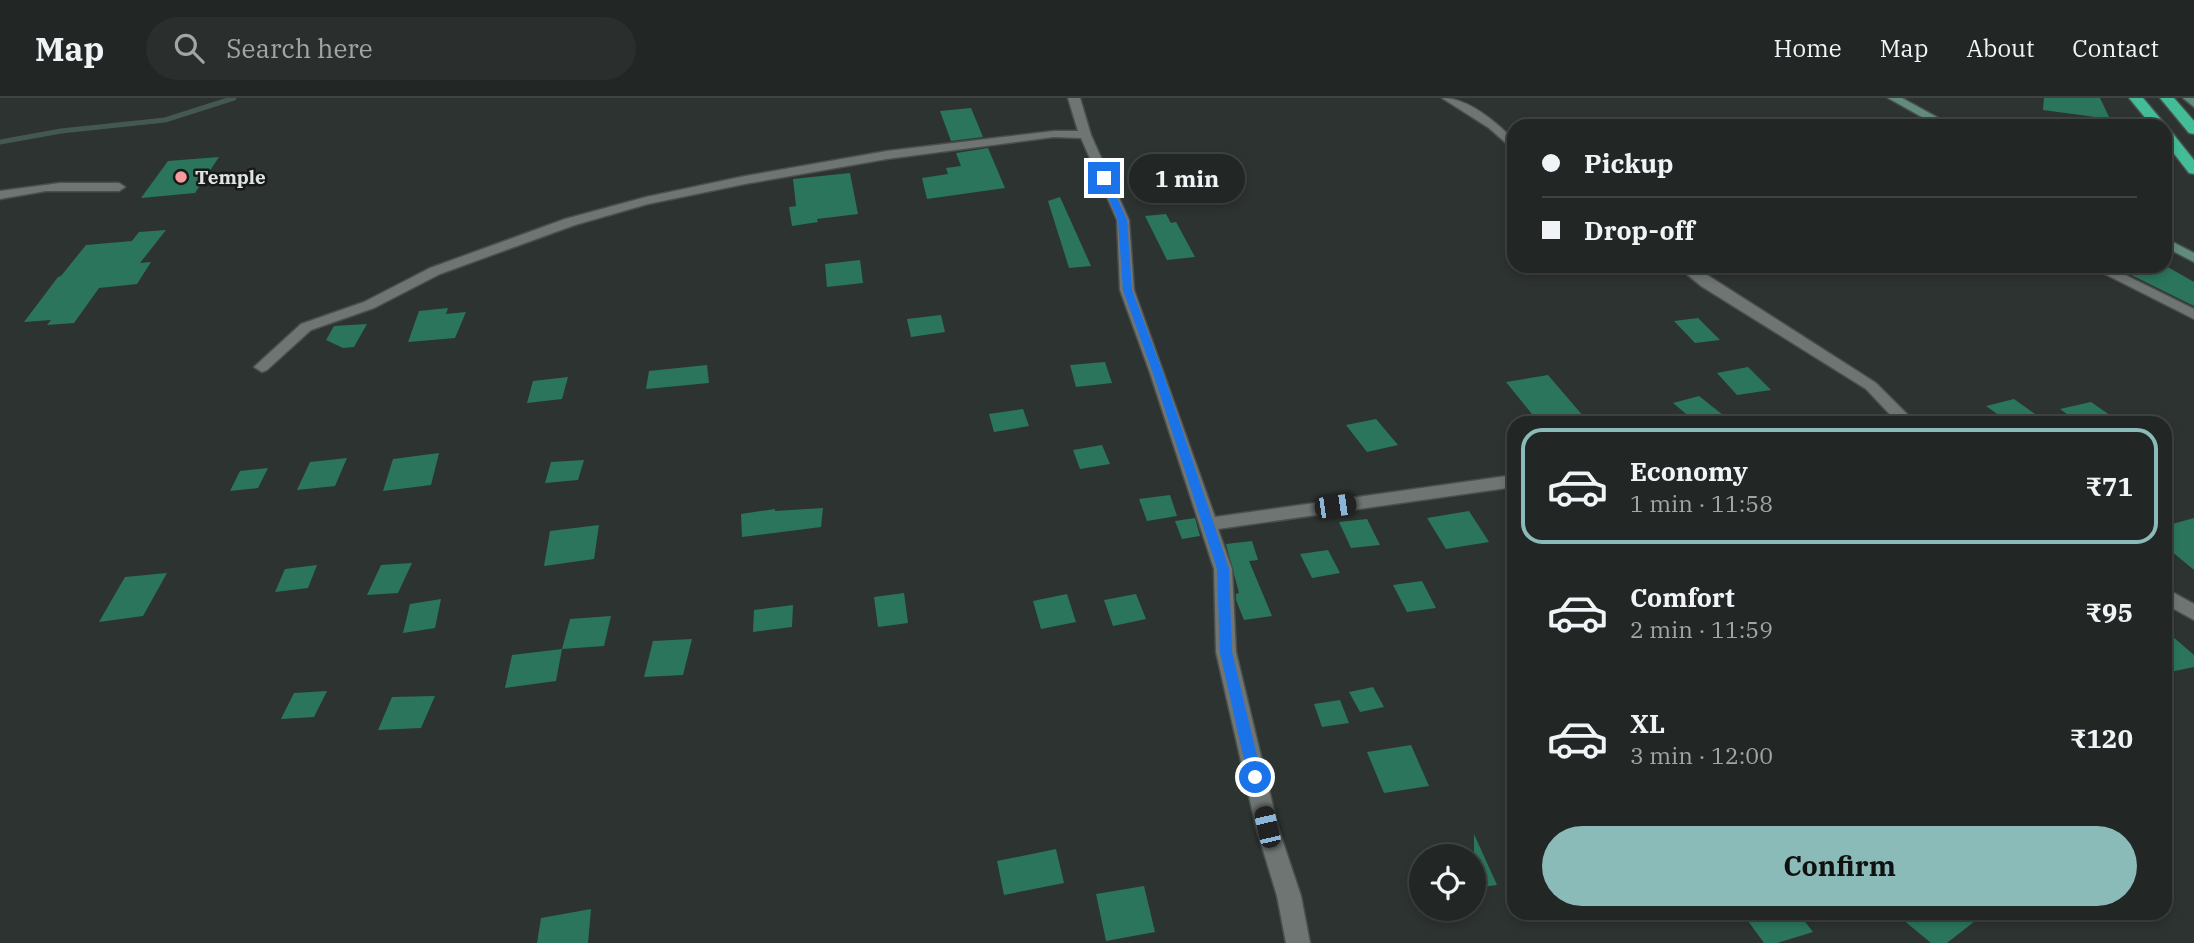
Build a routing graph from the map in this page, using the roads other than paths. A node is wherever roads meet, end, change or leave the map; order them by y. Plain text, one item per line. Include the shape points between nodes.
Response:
1 (1074, 98) edge
2 (1448, 98) edge
3 (1894, 98) edge
4 (2136, 98) edge
5 (2166, 98) edge
6 (2189, 98) edge
7 (2194, 104) edge
8 (1934, 119) edge
9 (2153, 119) edge
10 (2194, 130) edge
11 (1085, 135) junction
12 (1507, 140) edge
13 (2172, 142) edge
14 (2194, 170) edge
15 (119, 187) dead end
16 (0, 195) edge
17 (2172, 246) edge
18 (2194, 258) edge
19 (1693, 273) edge
20 (2110, 273) edge
21 (2194, 315) edge
22 (262, 366) dead end
23 (1901, 416) edge
24 (1507, 482) edge
25 (1208, 524) junction
26 (2172, 599) edge
27 (2194, 613) edge
28 (1297, 943) edge

1 - 11 street
2 - 12 street
3 - 8 street
4 - 9 highway
5 - 10 highway
6 - 7 street
11 - 22 street via 1054,134 887,155 745,180 570,222 435,271 369,305 306,327
11 - 25 street via 1122,220 1127,290
13 - 14 highway
15 - 16 street via 60,184
17 - 18 street
19 - 23 street via 1871,386
20 - 21 street
24 - 25 street
25 - 28 street via 1223,569 1226,652 1267,827 1289,895
26 - 27 street

